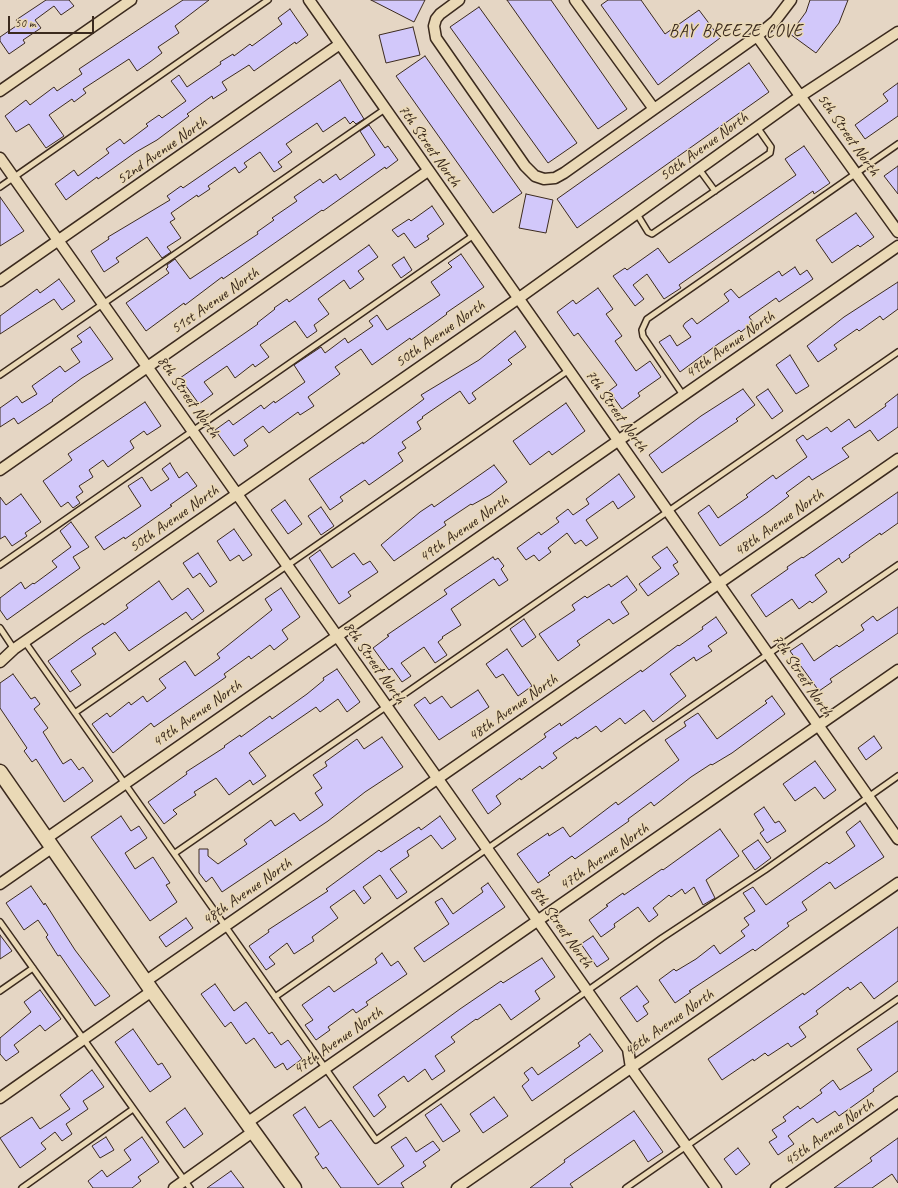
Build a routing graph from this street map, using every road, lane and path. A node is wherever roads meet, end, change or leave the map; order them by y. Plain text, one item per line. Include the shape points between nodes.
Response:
1 (131, 0) edge
2 (268, 0) edge
3 (309, 0) edge
4 (459, 0) edge
5 (575, 0) edge
6 (791, 0) edge
7 (898, 32) edge
8 (757, 36) junction
9 (340, 44) junction
10 (0, 91) edge
11 (802, 95) junction
12 (385, 109) junction
13 (654, 109) junction
14 (758, 127) junction
15 (898, 144) edge
16 (0, 158) edge
17 (699, 169) junction
18 (428, 171) junction
19 (857, 174) junction
20 (14, 177) junction
21 (0, 187) edge
22 (715, 191) junction
23 (637, 214) junction
24 (898, 232) edge
25 (474, 235) junction
26 (59, 241) junction
27 (898, 246) edge
28 (0, 281) edge
29 (520, 298) junction
30 (104, 304) junction
31 (898, 352) edge
32 (148, 367) junction
33 (569, 370) junction
34 (0, 375) edge
35 (683, 395) junction
36 (193, 430) junction
37 (618, 441) junction
38 (898, 459) edge
39 (0, 470) edge
40 (237, 493) junction
41 (668, 512) junction
42 (288, 564) junction
43 (0, 565) edge
44 (898, 565) edge
45 (719, 583) junction
46 (0, 628) edge
47 (337, 636) junction
48 (25, 642) junction
49 (14, 649) junction
50 (770, 654) junction
51 (0, 662) edge
52 (898, 670) edge
53 (387, 707) junction
54 (76, 712) junction
55 (818, 726) junction
56 (0, 772) edge
57 (898, 776) edge
58 (437, 780) junction
59 (125, 783) junction
60 (869, 797) junction
61 (898, 838) edge
62 (50, 842) junction
63 (487, 848) junction
64 (175, 853) junction
65 (898, 883) edge
66 (0, 884) edge
67 (538, 921) junction
68 (0, 922) edge
69 (226, 925) junction
70 (33, 968) junction
71 (149, 986) junction
72 (0, 991) edge
73 (588, 992) junction
74 (275, 997) junction
75 (898, 999) edge
76 (83, 1040) junction
77 (326, 1068) junction
78 (631, 1068) junction
79 (0, 1098) edge
80 (898, 1102) edge
81 (133, 1109) junction
82 (251, 1127) junction
83 (686, 1146) junction
84 (187, 1184) edge
85 (22, 1188) edge
86 (174, 1188) edge
87 (294, 1188) edge
88 (457, 1188) edge
89 (626, 1188) edge
90 (716, 1188) edge
91 (776, 1188) edge

1 - 10 street
2 - 20 lane
3 - 9 street, 7th Street North
4 - 13 street via 436,20 436,38 534,176 544,180 564,173
5 - 13 street
6 - 8 street via 775,21
7 - 11 street, 50th Avenue North
8 - 11 street, 5th Street North
8 - 13 street
9 - 12 street, 7th Street North
9 - 26 street, 52nd Avenue North
11 - 14 street, 50th Avenue North
11 - 19 street, 5th Street North
12 - 18 street, 7th Street North
12 - 30 lane
14 - 17 street, 50th Avenue North
14 - 22 lane via 771,147 770,153
15 - 19 lane
16 - 20 street, 8th Street North
17 - 22 lane
17 - 23 street, 50th Avenue North
18 - 25 street, 7th Street North
18 - 32 street, 51st Avenue North
19 - 24 street, 5th Street North
19 - 35 lane via 647,319 642,330 643,336
20 - 21 lane
20 - 26 street, 8th Street North
22 - 23 lane via 652,234
23 - 29 street, 50th Avenue North
25 - 29 street, 7th Street North
25 - 36 lane
26 - 28 street, 52nd Avenue North
26 - 30 street, 8th Street North
27 - 35 street, 49th Avenue North
29 - 33 street, 7th Street North
29 - 40 street, 50th Avenue North
30 - 32 street, 8th Street North
30 - 34 lane
31 - 41 lane
32 - 36 street, 8th Street North
32 - 39 street, 51st Avenue North
33 - 37 street, 7th Street North
33 - 42 lane
35 - 37 street, 49th Avenue North
36 - 40 street, 8th Street North
36 - 43 lane
37 - 41 street, 7th Street North
37 - 47 street, 49th Avenue North
38 - 45 street, 48th Avenue North
40 - 42 street, 8th Street North
40 - 48 street, 50th Avenue North
41 - 45 street, 7th Street North
41 - 53 lane
42 - 47 street, 8th Street North
42 - 54 lane
44 - 50 lane
45 - 50 street, 7th Street North
45 - 58 street, 48th Avenue North
46 - 49 lane
47 - 53 street, 8th Street North
47 - 59 street, 49th Avenue North
48 - 49 street, 50th Avenue North
48 - 54 lane
49 - 51 street, 50th Avenue North
50 - 55 street, 7th Street North
50 - 63 lane
52 - 55 street, 47th Avenue North
53 - 58 street, 8th Street North
53 - 64 lane
54 - 59 lane
55 - 60 street, 7th Street North
55 - 67 street, 47th Avenue North
56 - 62 main road
57 - 60 lane
58 - 63 street, 8th Street North
58 - 69 street, 48th Avenue North
59 - 62 street, 49th Avenue North
59 - 64 lane
60 - 61 street, 7th Street North
60 - 73 lane via 662,938
62 - 66 street, 49th Avenue North
62 - 71 main road
63 - 67 street, 8th Street North
63 - 74 lane
64 - 69 lane
65 - 78 street, 46th Avenue North
67 - 73 street, 8th Street North
67 - 77 street, 47th Avenue North
68 - 70 lane
69 - 71 street, 48th Avenue North
69 - 74 lane
70 - 72 lane
70 - 76 lane
71 - 76 street, 48th Avenue North
71 - 82 main road
73 - 77 lane via 376,1140
73 - 78 street, 8th Street North via 628,1049
74 - 77 lane
75 - 83 lane
76 - 79 street, 48th Avenue North
76 - 81 lane
77 - 82 street, 47th Avenue North
78 - 83 street, 8th Street North
78 - 88 street, 46th Avenue North
80 - 91 street, 45th Avenue North
81 - 84 lane
81 - 85 lane
82 - 84 street, 47th Avenue North
82 - 87 main road
83 - 89 lane
83 - 90 street, 8th Street North
84 - 86 street, 47th Avenue North

